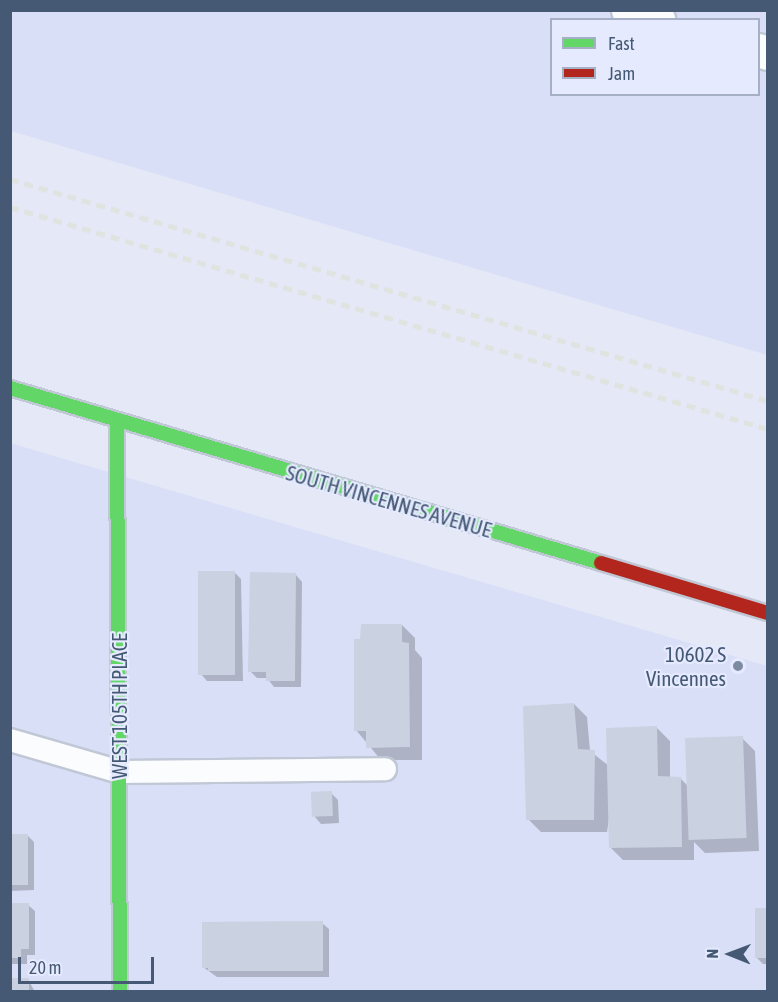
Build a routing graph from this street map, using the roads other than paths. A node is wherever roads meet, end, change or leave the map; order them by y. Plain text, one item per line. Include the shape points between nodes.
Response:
1 (628, 10) edge
2 (652, 18) edge
3 (10, 388) edge
4 (117, 421) junction
5 (768, 613) edge
6 (10, 740) edge
7 (385, 769) dead end
8 (120, 772) junction
9 (120, 992) edge

1 - 2 street
3 - 4 main road, SOUTH VINCENNES AVENUE
4 - 5 main road, SOUTH VINCENNES AVENUE
4 - 8 main road, WEST 105TH PLACE
6 - 8 lane
7 - 8 lane
8 - 9 main road, WEST 105TH PLACE

